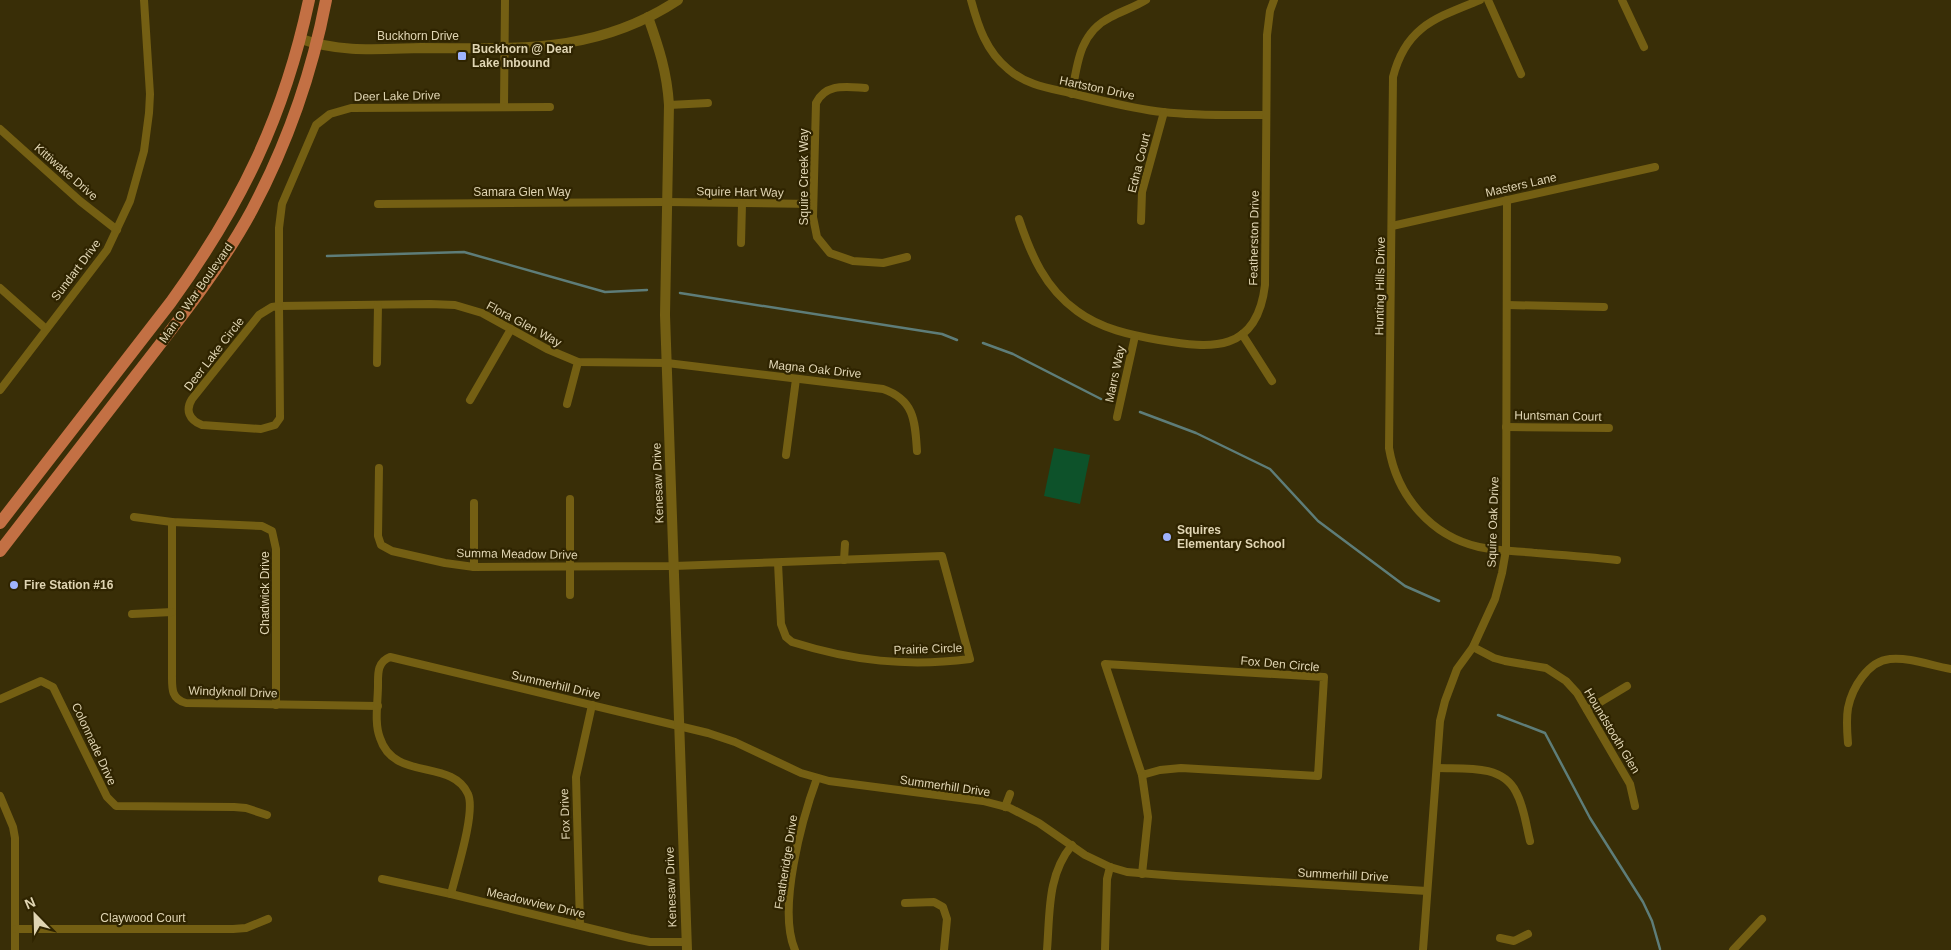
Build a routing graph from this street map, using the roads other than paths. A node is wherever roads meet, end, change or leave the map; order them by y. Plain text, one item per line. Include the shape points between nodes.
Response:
1 (144, 0) edge
2 (309, 0) edge
3 (326, 0) edge
4 (505, 0) edge
5 (678, 0) edge
6 (971, 0) edge
7 (1146, 0) edge
8 (1274, 0) edge
9 (1480, 0) edge
10 (1488, 0) edge
11 (1622, 0) edge
12 (648, 17) junction
13 (301, 39) junction
14 (317, 45) junction
15 (1644, 47) dead end
16 (506, 49) junction
17 (1521, 74) dead end
18 (865, 88) dead end
19 (1072, 94) junction
20 (708, 103) dead end
21 (669, 105) junction
22 (504, 106) junction
23 (550, 107) dead end
24 (1164, 112) junction
25 (1266, 115) junction
26 (0, 129) edge
27 (1655, 167) dead end
28 (1507, 200) junction
29 (667, 202) junction
30 (378, 204) dead end
31 (742, 204) junction
32 (813, 204) junction
33 (1019, 219) dead end
34 (1141, 221) dead end
35 (1392, 226) junction
36 (117, 230) junction
37 (742, 243) dead end
38 (907, 257) dead end
39 (0, 288) edge
40 (378, 305) junction
41 (1507, 305) junction
42 (279, 306) junction
43 (1604, 307) dead end
44 (46, 329) junction
45 (511, 329) junction
46 (1242, 334) junction
47 (1135, 336) junction
48 (578, 362) junction
49 (377, 363) dead end
50 (667, 363) junction
51 (796, 379) junction
52 (1272, 381) dead end
53 (0, 390) edge
54 (470, 400) dead end
55 (567, 404) dead end
56 (1117, 417) dead end
57 (1506, 427) junction
58 (1609, 428) dead end
59 (918, 451) dead end
60 (786, 455) dead end
61 (379, 468) dead end
62 (570, 499) dead end
63 (474, 503) dead end
64 (134, 517) dead end
65 (172, 522) junction
66 (0, 523) edge
67 (845, 544) dead end
68 (1506, 550) junction
69 (0, 551) edge
70 (844, 560) junction
71 (1617, 560) dead end
72 (778, 563) junction
73 (570, 566) junction
74 (674, 566) junction
75 (474, 567) junction
76 (570, 595) dead end
77 (172, 612) junction
78 (132, 614) dead end
79 (1473, 647) junction
80 (1951, 669) edge
81 (1627, 686) dead end
82 (0, 700) edge
83 (276, 705) junction
84 (592, 705) junction
85 (378, 706) junction
86 (1588, 710) junction
87 (680, 726) junction
88 (1848, 743) dead end
89 (1438, 768) junction
90 (1142, 775) junction
91 (817, 778) junction
92 (1010, 794) dead end
93 (0, 796) edge
94 (1635, 806) dead end
95 (1005, 807) junction
96 (266, 815) dead end
97 (1530, 841) dead end
98 (1072, 845) junction
99 (1110, 867) junction
100 (1142, 874) junction
101 (382, 880) dead end
102 (1427, 891) junction
103 (451, 894) junction
104 (906, 903) dead end
105 (268, 919) dead end
106 (1762, 919) dead end
107 (580, 925) junction
108 (16, 928) junction
109 (1528, 934) dead end
110 (1500, 938) dead end
111 (1514, 941) junction
112 (686, 946) edge
113 (14, 950) edge
114 (795, 950) edge
115 (944, 950) edge
116 (1047, 950) edge
117 (1105, 950) edge
118 (1423, 950) edge
119 (1515, 950) edge
120 (1733, 950) edge

1 - 36 street, Sundart Drive via 150,94 147,132 139,173
2 - 13 main road, Man O War Boulevard
3 - 14 main road, Man O War Boulevard
4 - 16 street
5 - 12 street, Buckhorn Drive
6 - 19 street, Hartston Drive via 983,37 1007,69 1028,82
7 - 19 street via 1092,30 1081,50
8 - 25 street, Featherston Drive via 1267,34
9 - 35 street, Hunting Hills Drive via 1443,15 1420,30 1398,60 1394,77
10 - 17 street
11 - 15 street
12 - 16 street, Buckhorn Drive via 578,42
12 - 21 street, Kenesaw Drive via 663,60
13 - 14 street, Buckhorn Drive
13 - 66 main road, Man O War Boulevard via 269,134 242,192 218,233 171,302
14 - 16 street, Buckhorn Drive
14 - 69 main road, Man O War Boulevard via 273,168 236,237 202,288
16 - 22 street
18 - 32 street, Squire Creek Way via 832,88 816,103
19 - 24 street, Hartston Drive
20 - 21 street
21 - 29 street, Kenesaw Drive
22 - 23 street, Deer Lake Drive
22 - 42 street, Deer Lake Drive via 351,108 322,119 313,131 282,204
24 - 25 street, Hartston Drive
24 - 34 street, Edna Court via 1142,192
25 - 46 street, Featherston Drive via 1264,299 1259,313
26 - 36 street, Kittiwake Drive
27 - 28 street, Masters Lane
28 - 35 street, Masters Lane
28 - 41 street, Squire Oak Drive
29 - 30 street, Samara Glen Way
29 - 31 street, Squire Hart Way
29 - 50 street, Kenesaw Drive
31 - 32 street, Squire Hart Way
31 - 37 street
32 - 38 street, Squire Creek Way via 817,237 840,258 883,263
33 - 47 street, Featherston Drive via 1033,258 1056,292 1094,322
35 - 68 street, Hunting Hills Drive via 1389,448 1397,478 1412,504 1440,530 1463,542
36 - 44 street, Sundart Drive via 98,263
39 - 44 street
40 - 42 street, Flora Glen Way
40 - 45 street, Flora Glen Way via 455,305 482,313
40 - 49 street
41 - 43 street
41 - 57 street, Squire Oak Drive
42 - 42 street, Deer Lake Circle via 280,418 275,425 261,429 195,422 188,409 192,399 259,315
44 - 53 street, Sundart Drive
45 - 48 street, Flora Glen Way
45 - 54 street
46 - 47 street, Featherston Drive via 1226,343 1200,346
46 - 52 street
47 - 56 street, Marrs Way
48 - 50 street, Flora Glen Way
48 - 55 street
50 - 51 street, Magna Oak Drive
50 - 74 street, Kenesaw Drive
51 - 59 street, Magna Oak Drive via 894,392 909,407
51 - 60 street
57 - 58 street, Huntsman Court
57 - 68 street, Squire Oak Drive
61 - 75 street, Summa Meadow Drive via 378,536 381,545
62 - 73 street
63 - 75 street
64 - 65 street, Chadwick Drive
65 - 77 street, Windyknoll Drive
65 - 83 street, Chadwick Drive via 262,526 272,531 276,550
67 - 70 street
68 - 71 street, Hunting Hills Drive
68 - 79 street, Squire Oak Drive via 1495,599
70 - 72 street, Prairie Circle
70 - 72 street, Prairie Circle via 942,556 970,659 875,661 792,642 780,624
72 - 74 street, Prairie Circle
73 - 74 street, Summa Meadow Drive
73 - 75 street, Summa Meadow Drive
73 - 76 street
74 - 87 street, Kenesaw Drive
77 - 78 street
77 - 83 street, Windyknoll Drive via 172,684 177,699 186,703
79 - 86 street, Houndstooth Glen via 1494,658 1546,668 1556,673 1577,693
79 - 89 street, Squire Oak Drive via 1457,669 1445,701 1438,741
80 - 88 street via 1897,659 1883,660 1871,667 1850,699
81 - 86 street
82 - 96 street, Colonnade Drive via 41,681 53,686 107,797 114,805 132,808 246,808
83 - 85 street, Windyknoll Drive
84 - 85 street, Summerhill Drive via 393,656 379,666
84 - 87 street, Summerhill Drive
84 - 107 street, Fox Drive via 576,777
85 - 103 street, Summerhill Drive via 378,733 388,754 411,766 452,777 468,794 470,812
86 - 94 street, Houndstooth Glen via 1630,784
87 - 91 street, Summerhill Drive via 722,736
87 - 112 street, Kenesaw Drive
89 - 97 street via 1491,772 1507,780 1520,800
89 - 102 street, Squire Oak Drive
90 - 90 street, Fox Den Circle via 1105,664 1324,678 1318,776 1181,768
90 - 100 street, Fox Den Circle via 1148,817
91 - 95 street, Summerhill Drive via 849,785 983,801
91 - 114 street, Featheridge Drive via 800,832 791,887 788,922
92 - 95 street, Summerhill Drive
93 - 108 street via 15,832
95 - 98 street, Summerhill Drive via 1039,823
98 - 99 street, Summerhill Drive
98 - 116 street via 1060,861 1053,881
99 - 100 street, Summerhill Drive
99 - 117 street
100 - 102 street, Summerhill Drive
101 - 103 street, Meadowview Drive
102 - 118 street, Squire Oak Drive
103 - 107 street, Meadowview Drive
104 - 115 street via 934,902 943,907 946,920
105 - 108 street, Claywood Court via 246,928 233,929
106 - 120 street
107 - 112 street, Meadowview Drive via 650,942
108 - 113 street
109 - 111 street
110 - 111 street
111 - 119 street

